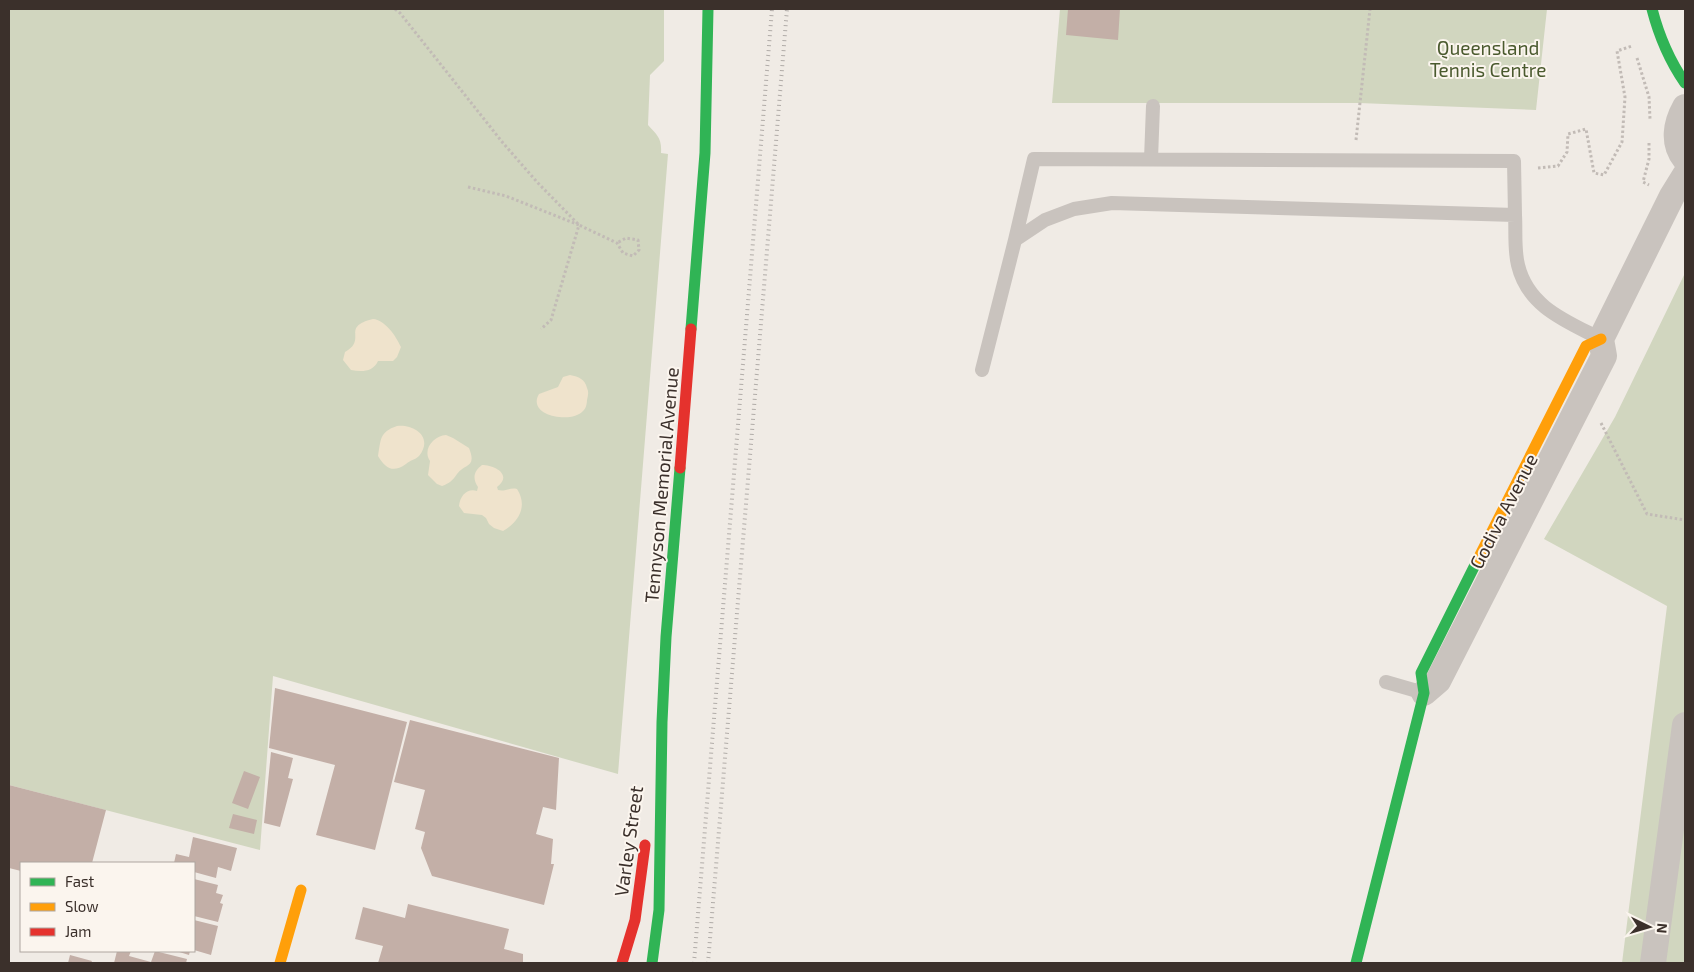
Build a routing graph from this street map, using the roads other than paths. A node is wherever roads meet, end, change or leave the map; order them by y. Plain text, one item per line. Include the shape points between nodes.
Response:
1 (708, 9) edge
2 (1652, 9) edge
3 (1685, 83) edge
4 (1152, 106) dead end
5 (1685, 107) edge
6 (1685, 159) edge
7 (1150, 160) junction
8 (1679, 186) edge
9 (1515, 215) junction
10 (1015, 240) junction
11 (1601, 339) junction
12 (982, 370) dead end
13 (1386, 682) dead end
14 (1424, 693) junction
15 (662, 722) junction
16 (1685, 725) edge
17 (301, 890) dead end
18 (659, 910) junction
19 (280, 963) edge
20 (622, 963) edge
21 (652, 963) edge
22 (660, 963) edge
23 (1356, 963) edge
24 (1653, 963) edge

1 - 15 main road, Tennyson Memorial Avenue via 705,153
2 - 3 main road via 1668,56
4 - 7 lane
5 - 6 street via 1676,130
7 - 9 lane via 1514,161
7 - 10 lane via 1034,159
8 - 11 street, Godiva Avenue
9 - 10 lane via 1112,203 1074,209 1045,220
9 - 11 lane via 1518,264 1526,287 1539,303 1557,316
10 - 12 lane
11 - 14 street, Godiva Avenue via 1604,356 1438,681
13 - 14 lane
14 - 23 main road, Godiva Avenue
15 - 18 main road, Tennyson Memorial Avenue
15 - 20 main road, Varley Street via 635,917
16 - 24 street
17 - 19 main road
18 - 21 main road, Tennyson Memorial Avenue
18 - 22 main road

